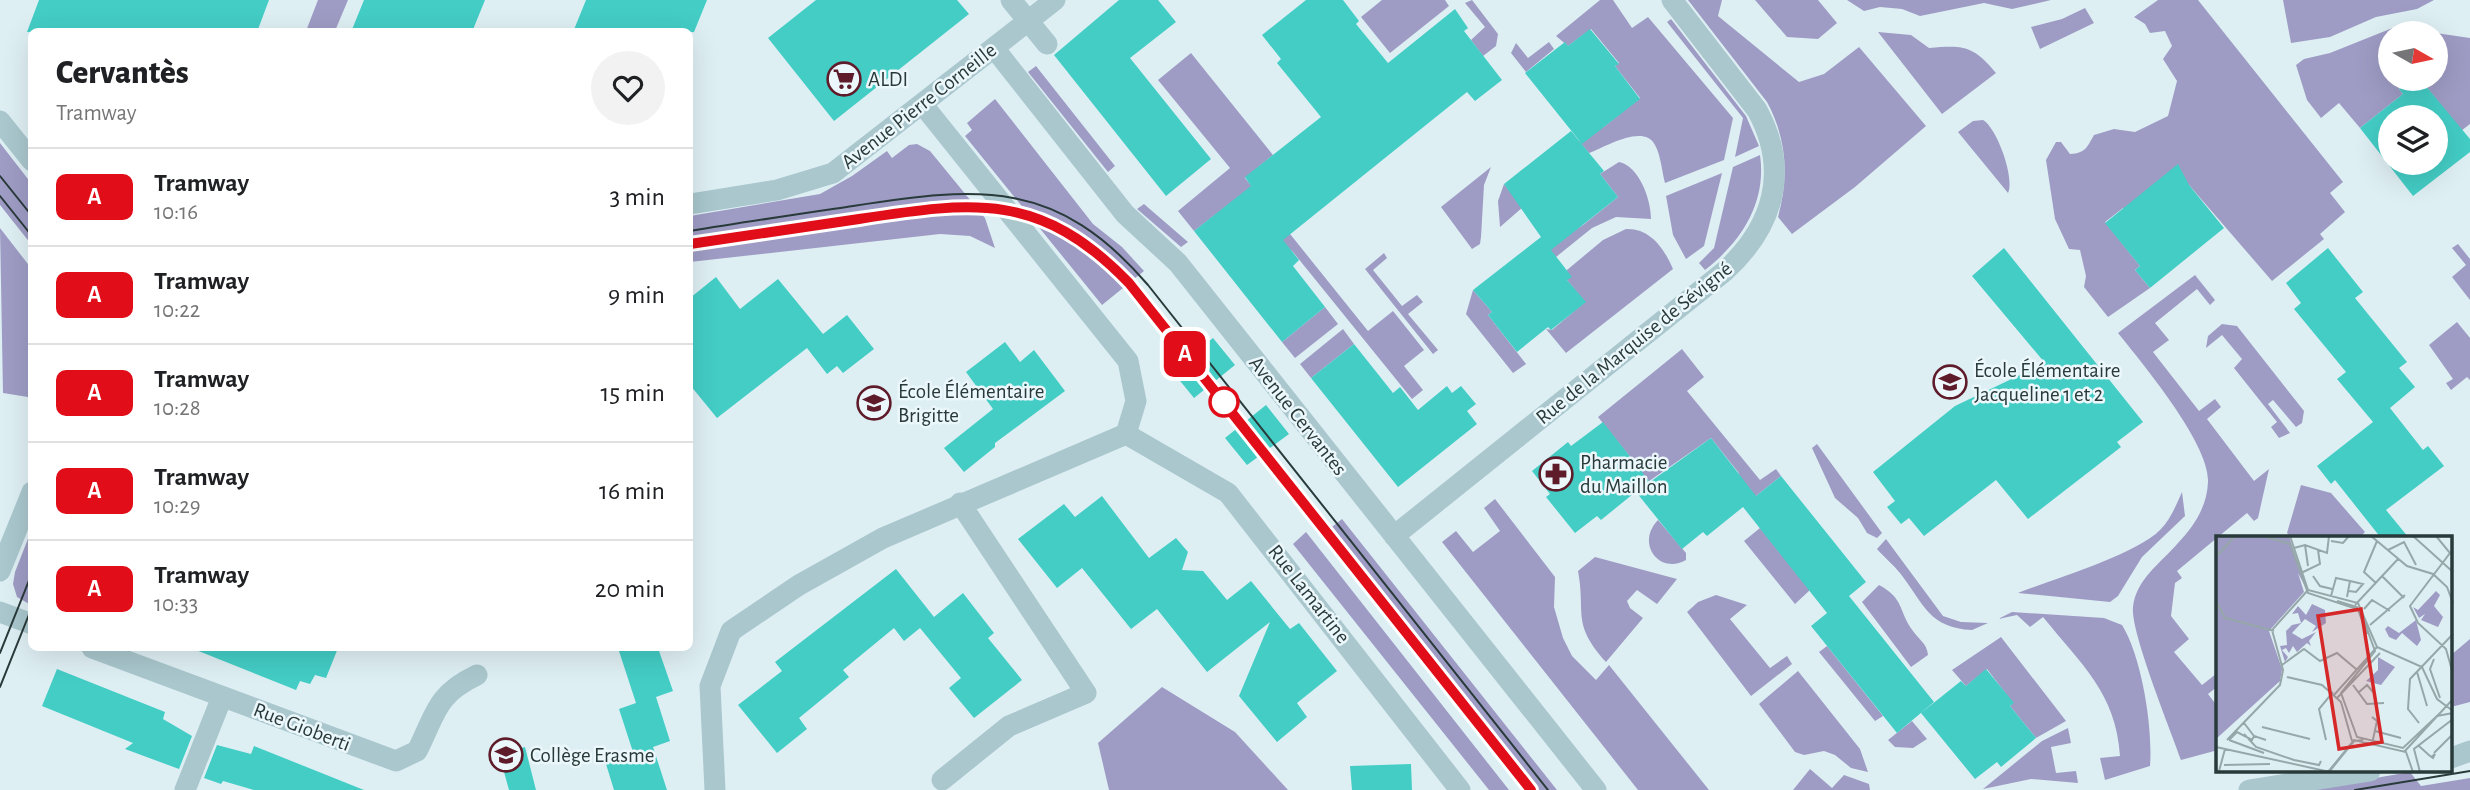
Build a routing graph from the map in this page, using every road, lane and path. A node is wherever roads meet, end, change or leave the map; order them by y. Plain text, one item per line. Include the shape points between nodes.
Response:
1 (1011, 0) edge
2 (1055, 0) edge
3 (1672, 0) edge
4 (1028, 21) junction
5 (1047, 44) dead end
6 (994, 48) junction
7 (923, 104) junction
8 (0, 121) edge
9 (28, 156) edge
10 (693, 204) edge
11 (1126, 434) junction
12 (28, 502) edge
13 (960, 503) junction
14 (1394, 536) junction
15 (0, 571) edge
16 (0, 612) edge
17 (28, 622) edge
18 (100, 651) edge
19 (477, 675) dead end
20 (222, 697) junction
21 (2470, 751) edge
22 (2452, 758) edge
23 (2364, 772) edge
24 (942, 780) dead end
25 (185, 790) edge
26 (715, 790) edge
27 (1460, 790) edge
28 (1596, 790) edge
29 (2249, 790) edge

1 - 4 street
2 - 4 street, Avenue Pierre Corneille
3 - 14 street, Rue de la Marquise de Sévigné via 1768,130 1774,175 1765,219 1748,247 1725,271
4 - 5 street
4 - 6 street, Avenue Pierre Corneille
6 - 7 street, Avenue Pierre Corneille
6 - 14 street, Avenue Cervantes via 1125,214 1178,263
7 - 10 street, Avenue Pierre Corneille via 833,173 777,190
7 - 11 street via 1128,361 1136,401
8 - 9 street
11 - 13 street
11 - 27 street, Rue Lamartine via 1228,492
12 - 15 street
13 - 24 street via 1086,693 1009,726
13 - 26 street via 883,538 731,631 710,686
14 - 28 street, Avenue Cervantes
16 - 17 street
18 - 20 street, Rue Gioberti
19 - 20 street, Rue Gioberti via 444,696 417,751 396,761
20 - 25 street
21 - 22 street
23 - 29 street

